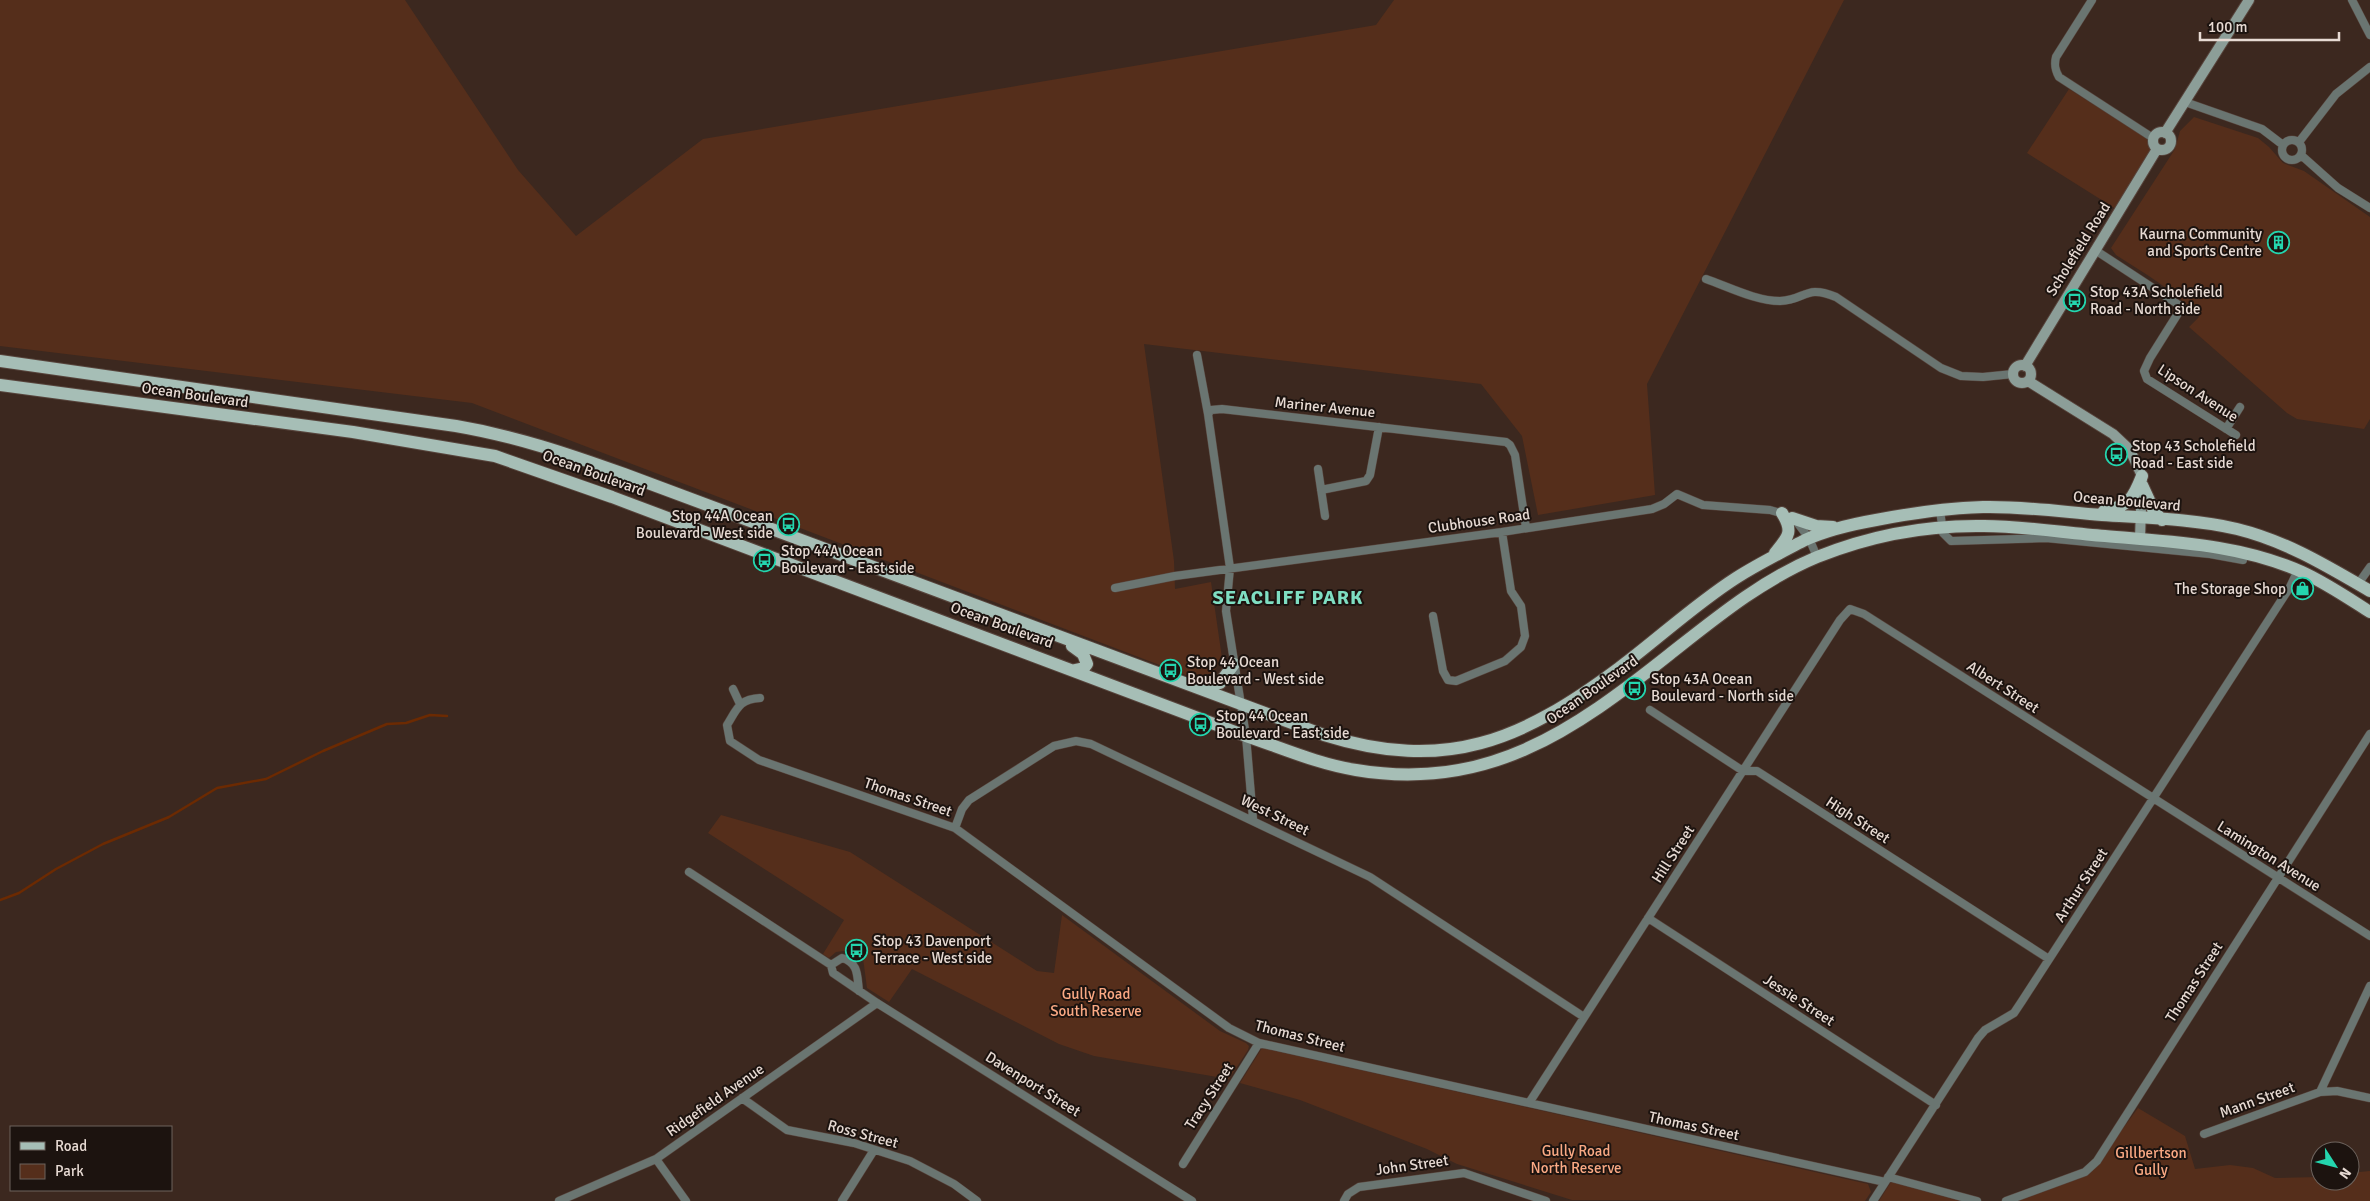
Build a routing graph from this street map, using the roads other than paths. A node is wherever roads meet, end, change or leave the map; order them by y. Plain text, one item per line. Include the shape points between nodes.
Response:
1 (2092, 0) edge
2 (2249, 0) edge
3 (2352, 0) edge
4 (2370, 34) edge
5 (2370, 67) edge
6 (2186, 102) junction
7 (2166, 133) junction
8 (2153, 138) junction
9 (2298, 142) junction
10 (2283, 145) junction
11 (2157, 149) junction
12 (2301, 155) junction
13 (2370, 208) edge
14 (2096, 250) junction
15 (1706, 278) dead end
16 (1197, 355) dead end
17 (0, 361) edge
18 (2025, 366) junction
19 (2013, 374) junction
20 (2028, 381) junction
21 (0, 385) edge
22 (2240, 406) dead end
23 (1208, 414) junction
24 (1379, 427) junction
25 (2226, 428) junction
26 (2236, 435) dead end
27 (1318, 469) dead end
28 (2142, 481) junction
29 (1321, 490) junction
30 (1940, 510) junction
31 (2087, 514) junction
32 (1325, 516) dead end
33 (1787, 516) junction
34 (2142, 518) junction
35 (2162, 520) junction
36 (1848, 526) junction
37 (1941, 527) junction
38 (1526, 528) junction
39 (1502, 532) junction
40 (1809, 538) junction
41 (2140, 539) junction
42 (1817, 557) junction
43 (1771, 559) junction
44 (2243, 560) dead end
45 (2370, 567) edge
46 (1230, 568) junction
47 (2298, 570) junction
48 (2358, 584) junction
49 (1115, 588) dead end
50 (2370, 591) edge
51 (2370, 612) edge
52 (1433, 616) dead end
53 (1840, 620) joint
54 (1050, 634) junction
55 (1234, 664) junction
56 (1075, 670) junction
57 (1170, 678) junction
58 (733, 689) dead end
59 (760, 698) dead end
60 (740, 704) junction
61 (1240, 705) junction
62 (1650, 710) dead end
63 (2370, 734) edge
64 (1246, 736) junction
65 (1743, 771) junction
66 (2152, 798) junction
67 (1253, 819) junction
68 (955, 828) junction
69 (689, 872) dead end
70 (2278, 878) junction
71 (1648, 918) junction
72 (2370, 936) edge
73 (2049, 959) junction
74 (831, 965) junction
75 (2370, 986) edge
76 (859, 991) junction
77 (877, 1002) junction
78 (1584, 1017) junction
79 (1260, 1043) junction
80 (2320, 1092) junction
81 (742, 1098) junction
82 (2370, 1098) edge
83 (1529, 1103) junction
84 (1936, 1105) junction
85 (2204, 1134) dead end
86 (874, 1150) junction
87 (656, 1159) junction
88 (1182, 1164) dead end
89 (1887, 1179) junction
90 (1183, 1198) edge
91 (558, 1201) edge
92 (686, 1201) edge
93 (842, 1201) edge
94 (976, 1201) edge
95 (1192, 1201) edge
96 (1344, 1201) edge
97 (1546, 1201) edge
98 (1872, 1201) edge
99 (1977, 1201) edge
100 (2006, 1201) edge

1 - 8 street via 2056,57 2056,74
2 - 6 street
3 - 4 street
5 - 9 street via 2336,94
6 - 7 street
6 - 10 street via 2262,130
7 - 8 street
7 - 11 street via 2170,138 2169,146 2164,150
8 - 11 street
9 - 10 street via 2292,140
9 - 12 street
10 - 12 street via 2282,154 2287,159 2295,160
11 - 14 street, Scholefield Road
12 - 13 street via 2338,188
14 - 18 street, Scholefield Road
14 - 25 street, Lipson Avenue via 2182,307 2150,358 2144,371 2146,379
15 - 19 street via 1752,295 1782,301 1820,291 1836,297 1941,368 1961,376 1982,378
16 - 23 street
17 - 54 main road, Ocean Boulevard via 502,434 624,474
18 - 19 street via 2018,366
18 - 20 street via 2030,371
19 - 20 street via 2017,382
20 - 28 street via 2124,442
21 - 56 main road, Ocean Boulevard via 353,432 495,456
22 - 25 street
23 - 24 street, Mariner Avenue via 1211,410 1222,409
23 - 46 street
24 - 29 street via 1366,481
24 - 38 street, Mariner Avenue via 1506,442 1515,455
25 - 26 street, Lipson Avenue
27 - 29 street
28 - 31 main road via 2135,494 2120,508
28 - 34 street
28 - 35 main road via 2154,511
29 - 32 street
30 - 31 main road, Ocean Boulevard via 1986,507
30 - 36 main road, Ocean Boulevard
30 - 37 street
31 - 34 main road, Ocean Boulevard
33 - 36 main road via 1816,526
33 - 38 street, Clubhouse Road via 1770,510 1702,505 1677,494 1652,509
33 - 40 street via 1799,524
33 - 43 main road via 1789,532
34 - 35 main road, Ocean Boulevard
34 - 41 street
35 - 48 main road, Ocean Boulevard via 2236,529 2285,544
36 - 40 main road, Ocean Boulevard
37 - 41 main road, Ocean Boulevard via 1985,526
37 - 42 main road, Ocean Boulevard via 1888,535
37 - 44 street via 1947,538 1956,541 2046,538
38 - 39 street, Clubhouse Road
39 - 46 street, Clubhouse Road
39 - 52 street via 1510,590 1521,606 1525,636 1521,647 1504,661 1456,681 1448,680 1443,671
40 - 42 street
40 - 43 main road, Ocean Boulevard
41 - 47 main road, Ocean Boulevard via 2228,549
42 - 64 main road, Ocean Boulevard via 1749,592 1593,713 1526,751 1494,762 1461,770 1390,774 1318,761
43 - 61 main road, Ocean Boulevard via 1700,603 1581,695 1520,731 1490,740 1422,753 1394,752 1349,743
45 - 48 street
46 - 49 street, Clubhouse Road
46 - 55 street via 1226,611
47 - 51 main road, Ocean Boulevard
47 - 66 street, Arthur Street
48 - 50 main road, Ocean Boulevard
53 - 65 street, Hill Street
53 - 66 street, Albert Street via 1850,609 1858,611
54 - 56 main road via 1072,646 1086,659 1084,668
54 - 57 main road, Ocean Boulevard
55 - 57 main road via 1220,683 1212,686
55 - 61 street
56 - 64 main road, Ocean Boulevard
57 - 61 main road, Ocean Boulevard
58 - 60 street
59 - 60 street via 748,698
60 - 68 street, Thomas Street via 727,725 730,741 759,760
61 - 64 street
62 - 65 street, High Street
63 - 70 street, Thomas Street
64 - 67 street
65 - 71 street, Hill Street
65 - 73 street, High Street via 1757,771
66 - 70 street, Lamington Avenue
66 - 73 street, Arthur Street
67 - 68 street, West Street via 1091,744 1076,741 1054,746 968,800
67 - 78 street, West Street via 1370,877
68 - 79 street, Thomas Street via 1228,1028
69 - 74 street, Davenport Street
70 - 72 street, Lamington Avenue
70 - 100 street, Thomas Street via 2097,1161 2085,1172
71 - 78 street, Hill Street
71 - 84 street, Jessie Street
73 - 84 street, Arthur Street via 2014,1013 1978,1038
74 - 76 street, Davenport Street via 832,973
74 - 76 street via 842,958 851,961 856,967
75 - 80 street
76 - 77 street, Davenport Street
77 - 81 street, Ridgefield Avenue
77 - 90 street, Davenport Street
78 - 83 street, Hill Street
79 - 83 street, Thomas Street
79 - 88 street, Tracy Street
80 - 82 street, Mann Street via 2337,1091
80 - 85 street, Mann Street
81 - 86 street, Ross Street via 787,1130
81 - 87 street, Ridgefield Avenue
83 - 89 street, Thomas Street
84 - 89 street, Arthur Street
86 - 93 street
86 - 94 street, Ross Street via 910,1161 954,1184
87 - 91 street, Ridgefield Avenue
87 - 92 street
89 - 98 street, Arthur Street
89 - 99 street, Thomas Street
90 - 95 street, Davenport Street
96 - 97 street, John Street via 1359,1187 1458,1172

